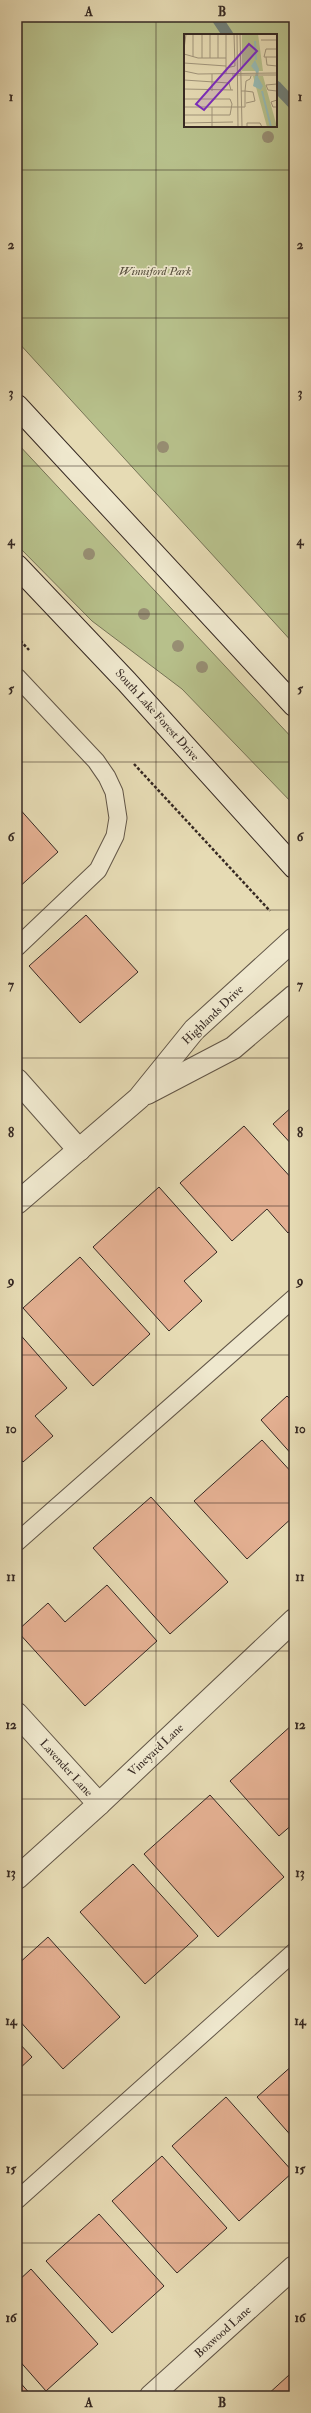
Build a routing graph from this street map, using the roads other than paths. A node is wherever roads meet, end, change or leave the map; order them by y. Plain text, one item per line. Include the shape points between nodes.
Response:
1 (17, 406) edge
2 (17, 566) edge
3 (17, 677) edge
4 (294, 705) edge
5 (294, 867) edge
6 (294, 939) edge
7 (17, 947) edge
8 (294, 996) edge
9 (17, 1080) edge
10 (139, 1098) junction
11 (79, 1150) junction
12 (17, 1203) edge
13 (294, 1298) edge
14 (17, 1542) edge
15 (294, 1620) edge
16 (17, 1714) edge
17 (99, 1804) junction
18 (17, 1878) edge
19 (294, 1952) edge
20 (17, 2200) edge
21 (294, 2267) edge
22 (151, 2396) edge

1 - 4 street
2 - 5 street, South Lake Forest Drive via 127,682
3 - 7 lane via 96,761 114,792 118,818 115,836 98,870
6 - 10 street, Highlands Drive via 194,1030
8 - 10 street, Highlands Drive via 232,1048
9 - 11 street
10 - 11 street, Highlands Drive
11 - 12 street, Highlands Drive
13 - 14 lane
15 - 17 street, Vineyard Lane
16 - 17 street, Lavender Lane
17 - 18 street, Vineyard Lane
19 - 20 lane
21 - 22 street, Boxwood Lane

